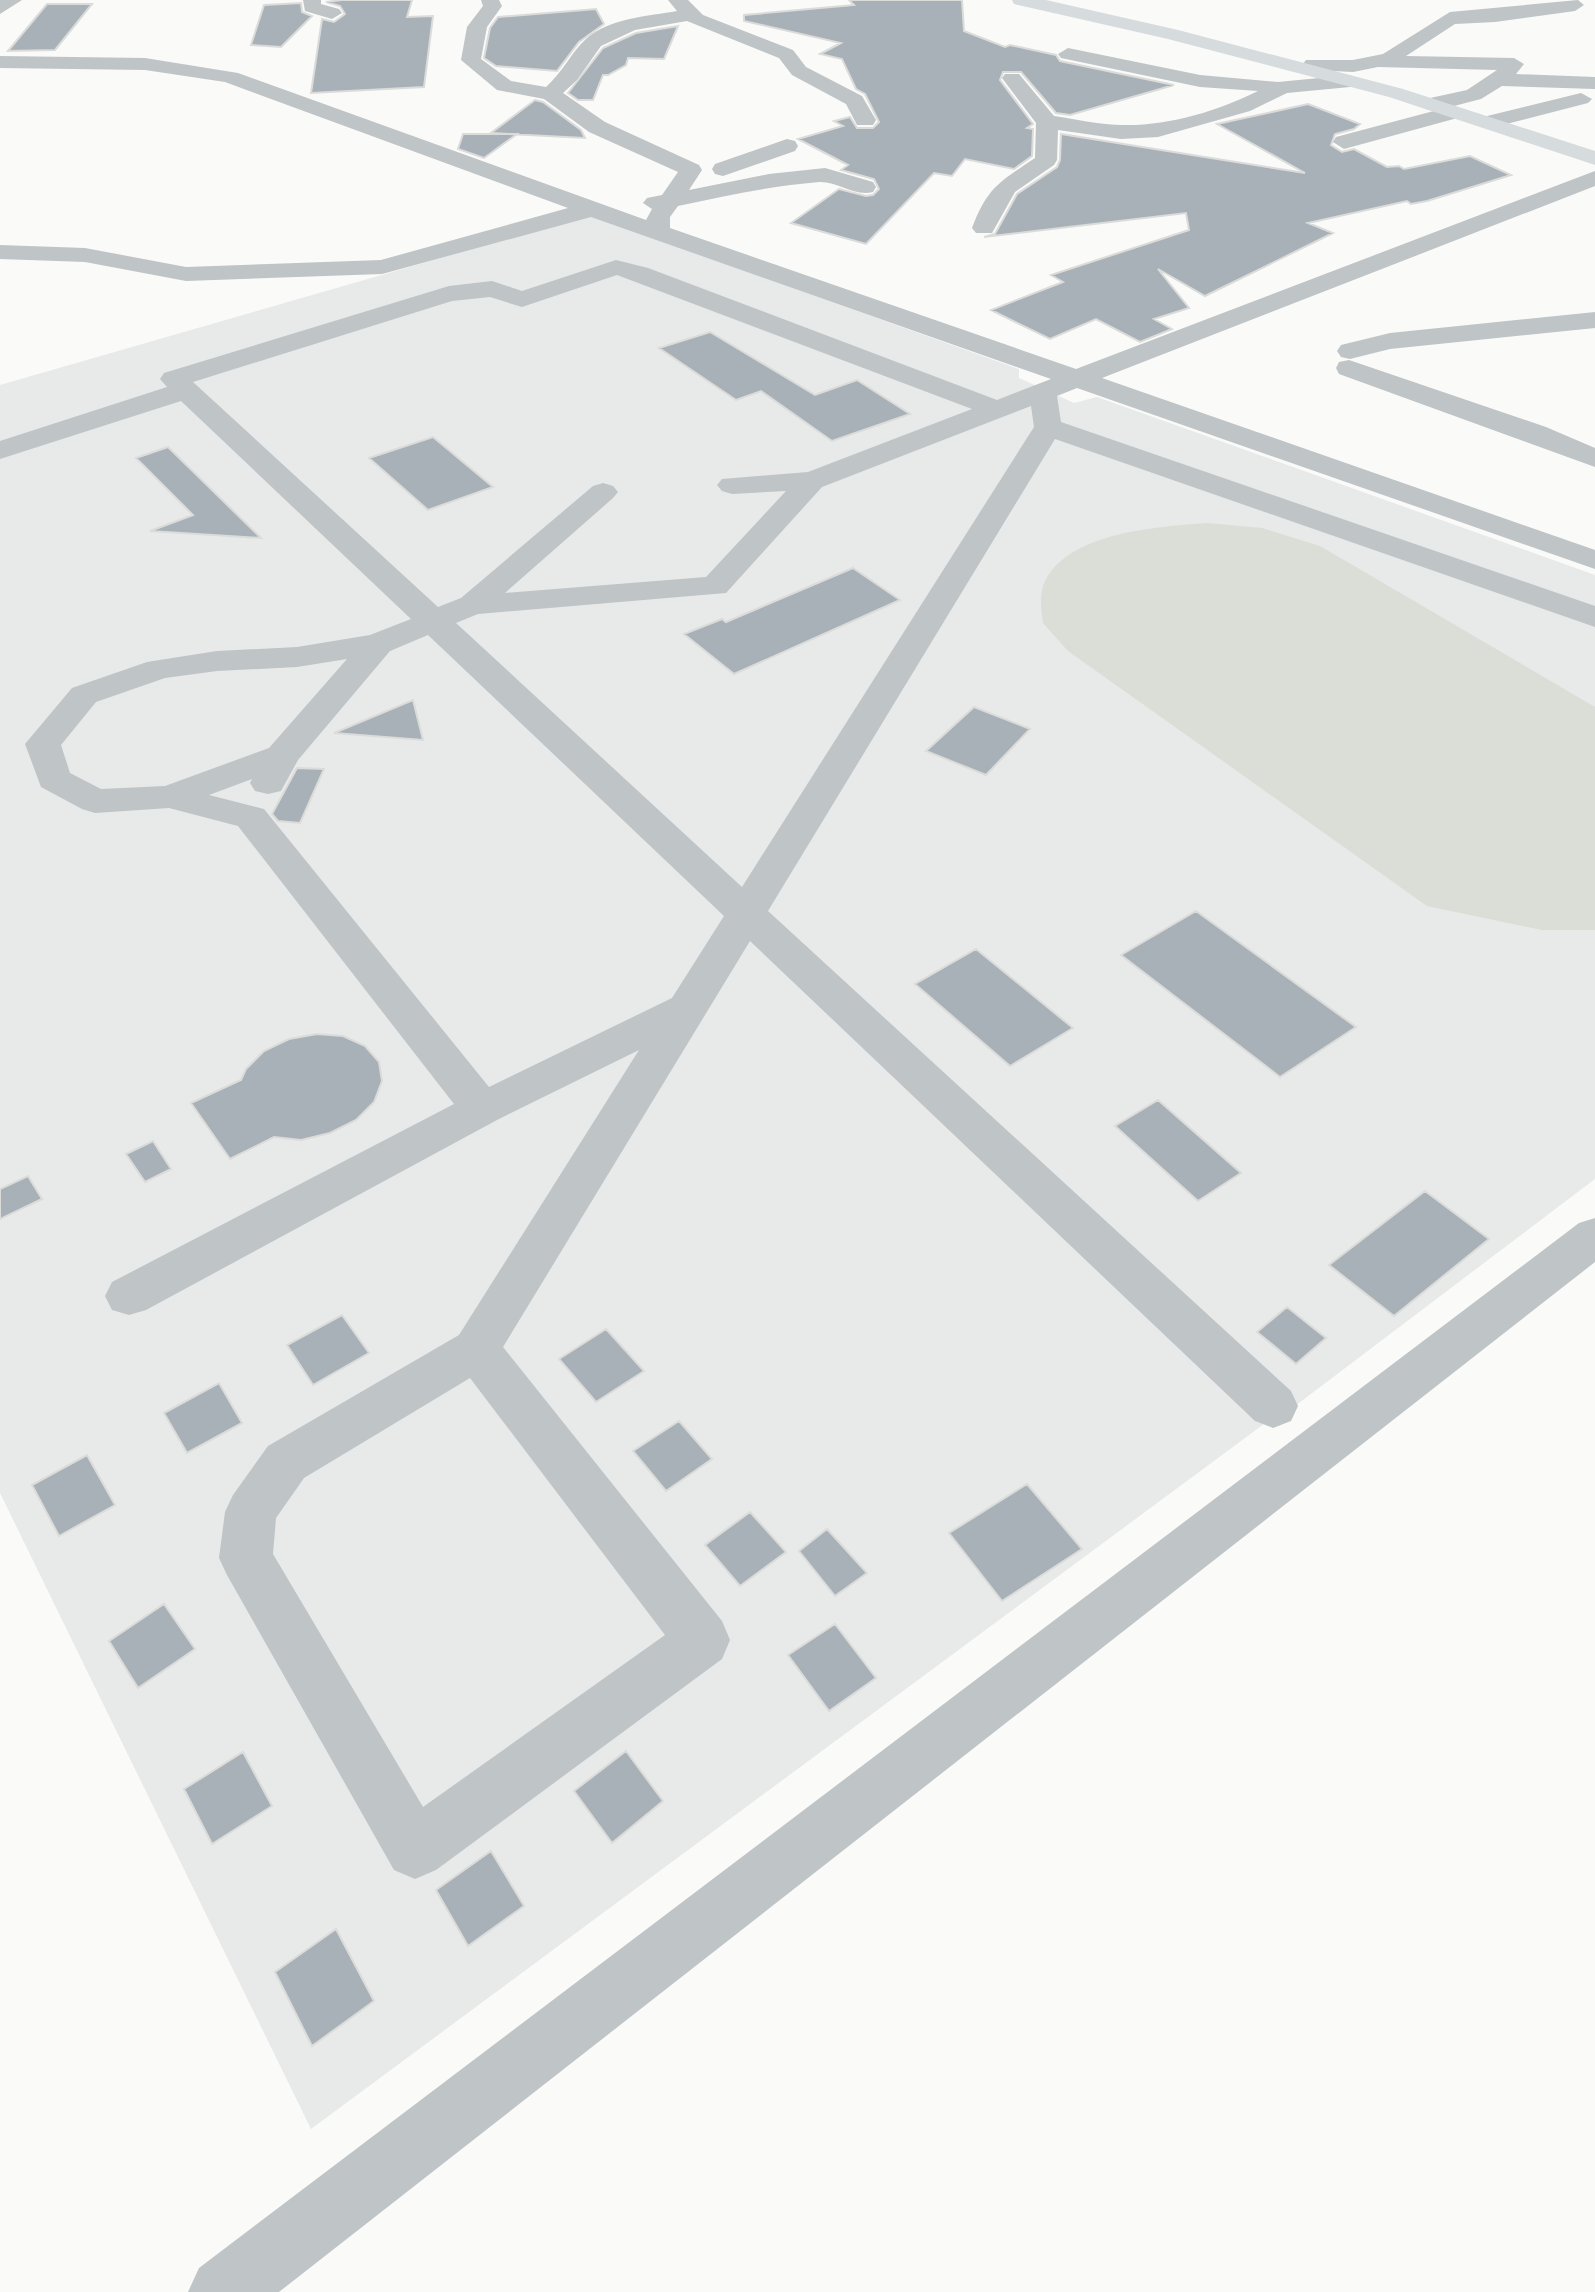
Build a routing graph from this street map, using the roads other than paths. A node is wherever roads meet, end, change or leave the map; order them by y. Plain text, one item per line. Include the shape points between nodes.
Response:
1 (13, 0) edge
2 (312, 0) edge
3 (490, 0) edge
4 (1021, 0) edge
5 (1575, 5) dead end
6 (684, 7) edge
7 (0, 8) edge
8 (332, 13) dead end
9 (1068, 54) dead end
10 (1595, 61) edge
11 (0, 62) edge
12 (1375, 62) junction
13 (1283, 63) junction
14 (1012, 78) dead end
15 (1497, 80) junction
16 (1561, 80) junction
17 (1595, 83) edge
18 (1282, 87) junction
19 (1337, 88) junction
20 (550, 94) junction
21 (1595, 98) edge
22 (1428, 104) junction
23 (1453, 112) junction
24 (865, 120) dead end
25 (1350, 120) dead end
26 (1047, 122) junction
27 (1487, 123) junction
28 (1368, 136) junction
29 (1344, 142) dead end
30 (787, 146) dead end
31 (1595, 158) edge
32 (1595, 178) edge
33 (865, 187) dead end
34 (676, 191) junction
35 (607, 211) junction
36 (984, 228) dead end
37 (658, 232) junction
38 (0, 252) edge
39 (1595, 320) edge
40 (186, 390) junction
41 (1055, 399) junction
42 (999, 410) junction
43 (0, 450) edge
44 (1595, 458) edge
45 (812, 481) junction
46 (732, 485) dead end
47 (603, 492) dead end
48 (1595, 560) edge
49 (472, 605) junction
50 (1595, 617) edge
51 (433, 620) junction
52 (378, 644) junction
53 (282, 756) junction
54 (169, 797) junction
55 (251, 817) junction
56 (748, 914) junction
57 (690, 1007) junction
58 (482, 1109) junction
59 (1595, 1236) edge
60 (129, 1296) dead end
61 (476, 1349) junction
62 (1273, 1406) dead end
63 (223, 2292) edge

1 - 7 street
2 - 8 street via 312,7
3 - 20 street via 493,6 477,27 471,60 504,86
4 - 13 main road
5 - 12 street via 1450,18 1389,59
6 - 20 street via 594,42
6 - 24 street via 717,28 786,54 799,71 855,100
9 - 18 street via 1200,81
10 - 16 street
11 - 35 street via 193,67
12 - 13 street
12 - 15 street via 1514,64
13 - 19 main road
14 - 26 street
15 - 16 street
15 - 22 street via 1466,97
16 - 17 street
18 - 19 street
18 - 26 street via 1243,107 1158,130 1121,132
19 - 22 main road
20 - 34 street via 597,127 691,170
21 - 27 street
22 - 23 main road
23 - 27 main road
23 - 28 street
25 - 28 street
26 - 36 street via 1046,160 1017,178 992,204
27 - 31 main road
28 - 29 street
30 - 34 street
32 - 41 street
33 - 34 street via 825,175
34 - 35 street
34 - 37 street via 658,217
35 - 37 street
35 - 38 street via 382,267 186,274 85,255
37 - 41 street
39 - 44 street via 1390,341 1349,359
40 - 42 street via 174,379 449,294 492,289 522,299 616,267
40 - 43 street
40 - 51 street
41 - 42 street
41 - 48 street
41 - 50 street
41 - 56 street
42 - 45 street
45 - 46 street
45 - 49 street via 715,586
47 - 49 street
49 - 51 street
51 - 52 street
51 - 56 street
52 - 53 street
52 - 54 street via 159,669 84,695 43,744 54,779 95,801
53 - 54 street
53 - 55 street
54 - 55 street
55 - 58 street
56 - 57 street
56 - 62 street
57 - 58 street
57 - 61 street
58 - 60 street
59 - 63 street
61 - 61 street via 703,1640 415,1849 246,1558 251,1512 286,1462

